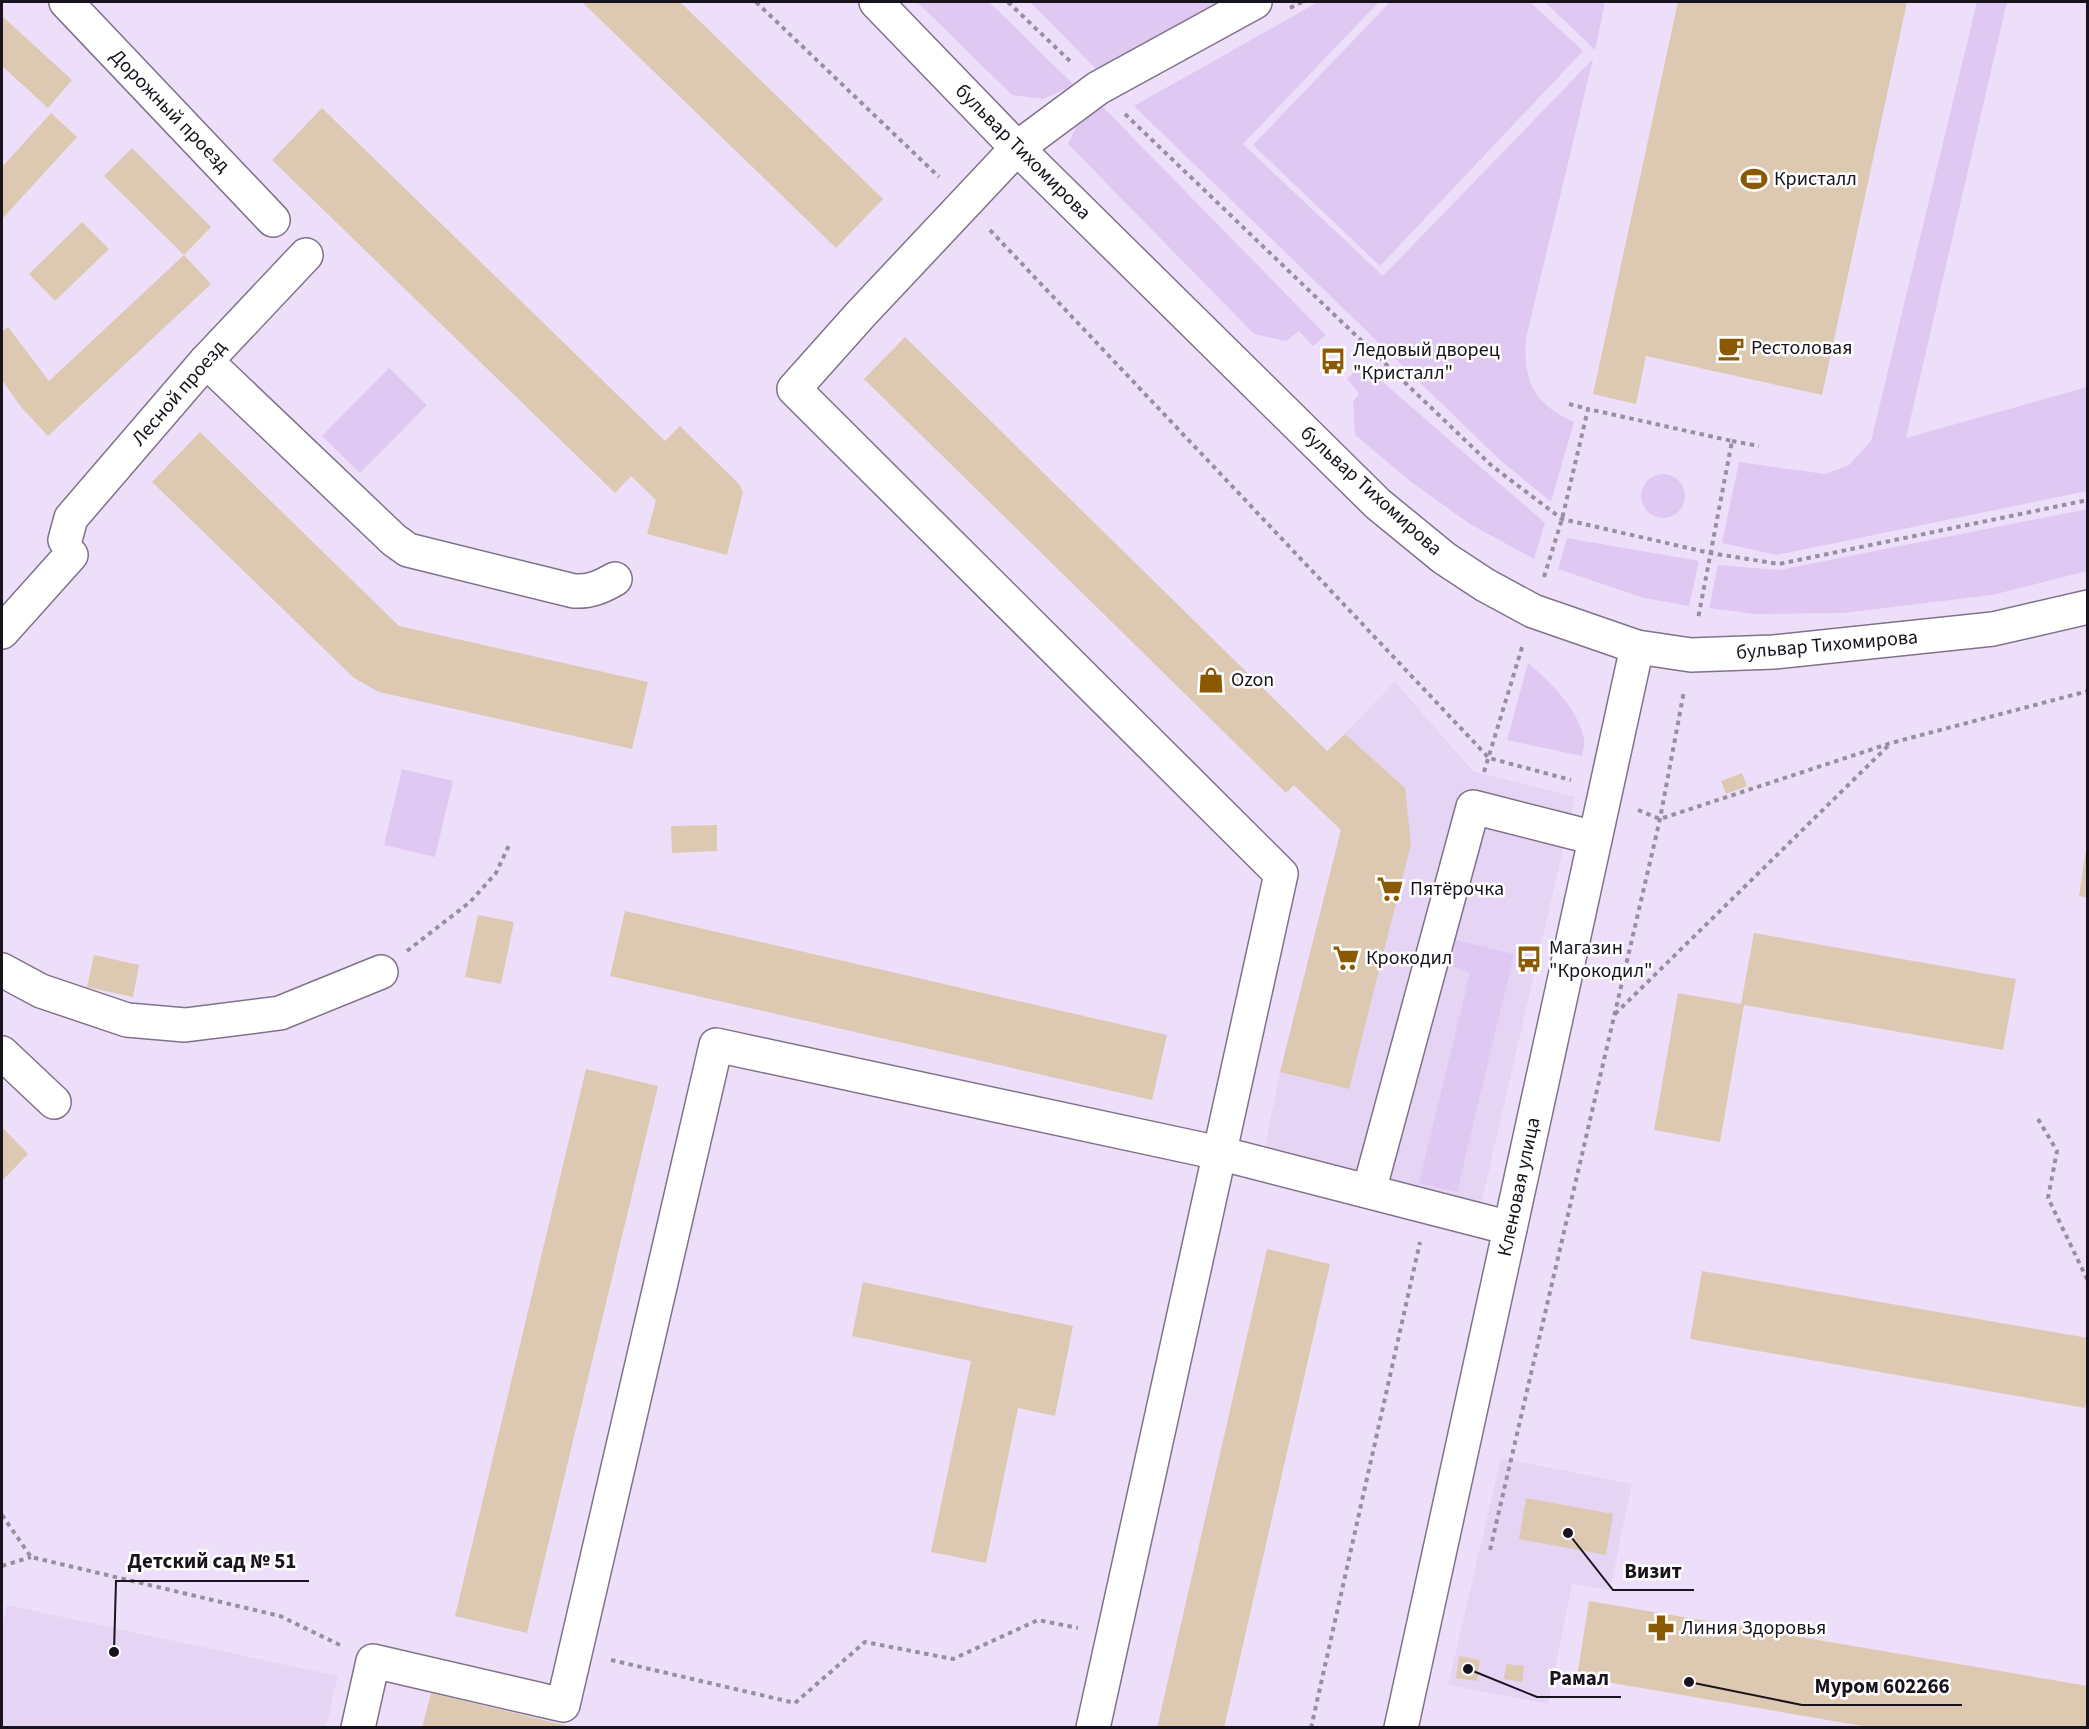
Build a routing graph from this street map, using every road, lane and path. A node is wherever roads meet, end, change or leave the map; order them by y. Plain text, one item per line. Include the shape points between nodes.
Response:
1 (66, 2) edge
2 (876, 2) edge
3 (1008, 2) edge
4 (1255, 2) edge
5 (1098, 88) junction
6 (1017, 148) junction
7 (273, 220) dead end
8 (306, 255) dead end
9 (206, 361) junction
10 (1569, 404) dead end
11 (1587, 410) dead end
12 (1732, 441) dead end
13 (1759, 446) dead end
14 (2088, 500) edge
15 (1562, 519) junction
16 (615, 579) dead end
17 (2088, 607) edge
18 (1533, 611) junction
19 (2, 632) edge
20 (1637, 647) junction
21 (1892, 743) dead end
22 (1473, 807) junction
23 (1595, 838) junction
24 (510, 843) dead end
25 (2, 970) edge
26 (381, 972) joint
27 (1614, 1014) dead end
28 (2, 1053) edge
29 (54, 1102) dead end
30 (2038, 1119) dead end
31 (1219, 1153) junction
32 (1369, 1191) junction
33 (1428, 1206) junction
34 (1510, 1228) junction
35 (2088, 1281) edge
36 (1507, 1476) dead end
37 (2, 1515) edge
38 (1490, 1550) dead end
39 (31, 1557) junction
40 (2, 1566) edge
41 (1114, 1635) junction
42 (575, 1652) junction
43 (373, 1661) junction
44 (358, 1728) edge
45 (1093, 1728) edge
46 (1311, 1728) edge
47 (1401, 1728) edge

1 - 7 street, Дорожный проезд
2 - 6 street, бульвар Тихомирова
3 - 5 path
4 - 5 street
5 - 6 street
5 - 15 path via 1492,466
6 - 18 street, бульвар Тихомирова via 1378,504 1444,558
6 - 31 street via 794,389 1281,874
8 - 9 street, Лесной проезд
9 - 16 street via 408,550 574,591 597,589
9 - 19 street, Лесной проезд via 71,519 68,548
10 - 11 path
12 - 13 path
14 - 15 path via 1779,564 1710,553
15 - 18 path
17 - 20 street, бульвар Тихомирова via 1993,629 1774,652 1691,655
18 - 20 street, бульвар Тихомирова
18 - 22 path
20 - 23 street, Кленовая улица
21 - 27 path
22 - 23 street
22 - 32 street
23 - 34 street, Кленовая улица
24 - 26 path via 496,873 470,902
25 - 26 street via 41,991 127,1020 185,1025 280,1013
28 - 29 street
30 - 35 path via 2057,1150 2048,1198
31 - 32 street
31 - 41 street
31 - 42 street via 716,1045
32 - 33 street
33 - 34 street
33 - 46 path
34 - 47 street, Кленовая улица
36 - 38 path
37 - 39 path
39 - 40 path
39 - 43 path via 280,1616
41 - 42 path via 1038,1620 953,1659 865,1642 795,1703
41 - 45 street
42 - 43 street via 563,1705
43 - 44 street

